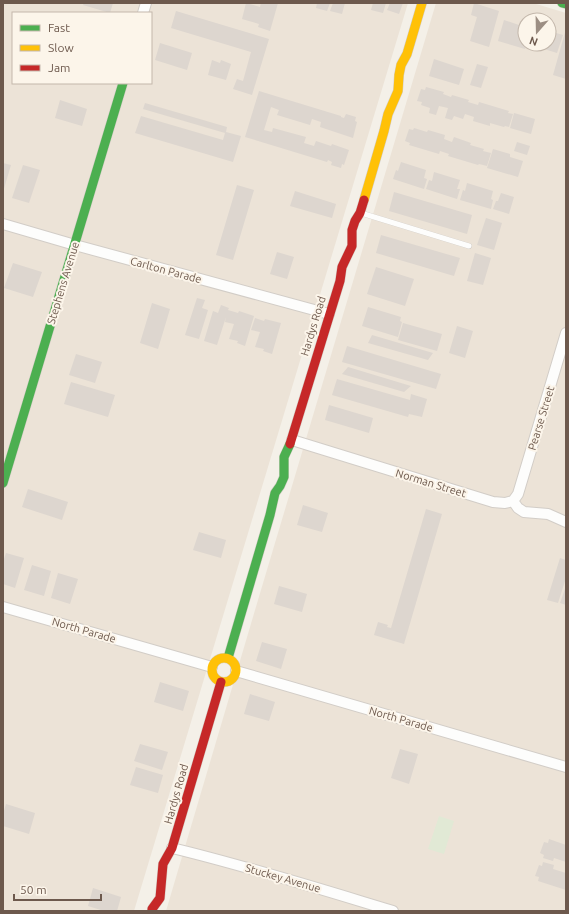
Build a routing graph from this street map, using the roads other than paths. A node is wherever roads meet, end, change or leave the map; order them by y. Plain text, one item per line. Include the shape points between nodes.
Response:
1 (422, 3) edge
2 (562, 3) edge
3 (566, 4) edge
4 (123, 84) edge
5 (360, 213) junction
6 (3, 224) edge
7 (75, 245) junction
8 (469, 246) dead end
9 (330, 314) junction
10 (566, 333) edge
11 (292, 440) junction
12 (3, 483) edge
13 (513, 500) junction
14 (566, 522) edge
15 (3, 607) edge
16 (228, 658) junction
17 (212, 667) junction
18 (236, 672) junction
19 (221, 682) junction
20 (566, 767) edge
21 (172, 848) junction
22 (152, 911) edge
23 (393, 911) edge

1 - 5 street, Hardys Road via 407,54 401,65 398,91 388,114
2 - 3 street
4 - 7 street, Stephens Avenue
5 - 8 lane
5 - 9 street, Hardys Road via 352,230 352,246 342,267
6 - 7 street, Carlton Parade
7 - 9 street, Carlton Parade
7 - 12 street, Stephens Avenue
9 - 11 street, Hardys Road
10 - 13 street, Pearse Street via 518,494
11 - 13 street, Norman Street via 493,502 505,503
11 - 16 street, Hardys Road via 284,457 284,477 275,493
13 - 14 street via 524,512 548,514
15 - 17 street, North Parade
16 - 17 street via 215,661
16 - 18 street via 236,666
17 - 19 street via 212,674
18 - 19 street via 234,678
18 - 20 street, North Parade
19 - 21 street, Hardys Road
21 - 22 street, Hardys Road via 163,864 160,898
21 - 23 street, Stuckey Avenue

